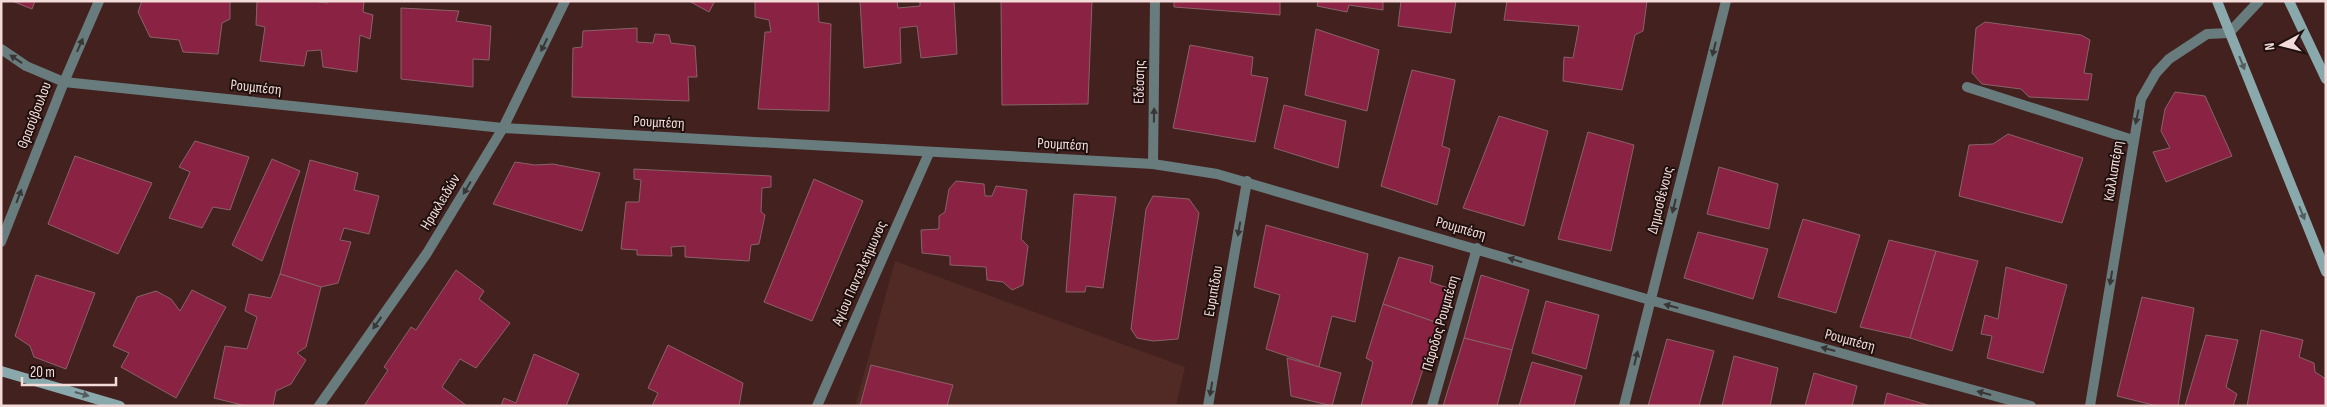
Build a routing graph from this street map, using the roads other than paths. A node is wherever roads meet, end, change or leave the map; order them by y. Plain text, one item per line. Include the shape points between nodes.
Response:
1 (99, 1) edge
2 (566, 1) edge
3 (1155, 1) edge
4 (1726, 1) edge
5 (2217, 1) edge
6 (2259, 1) edge
7 (2289, 1) edge
8 (2230, 33) junction
9 (1, 49) edge
10 (2326, 79) edge
11 (64, 82) junction
12 (1967, 87) dead end
13 (503, 128) junction
14 (2133, 140) junction
15 (929, 153) junction
16 (1153, 164) junction
17 (1247, 181) junction
18 (1, 242) edge
19 (1476, 248) junction
20 (2326, 272) edge
21 (1650, 300) junction
22 (1, 371) edge
23 (120, 406) edge
24 (319, 406) edge
25 (816, 406) edge
26 (1208, 406) edge
27 (1432, 406) edge
28 (1624, 406) edge
29 (2031, 406) edge
30 (2090, 406) edge

11 -> 1 street, Θρασύβουλου
2 -> 13 street, Ηρακλειδών
16 -> 3 street, Εδέσσης
4 -> 21 street, Δημοσθένους
5 - 8 main road
6 - 8 street
7 - 10 main road
8 -> 14 street, Καλλισπέρη via 2206,34 2169,59 2156,73 2141,99
8 -> 20 main road
11 -> 9 street, Ρουμπέση via 26,66
11 - 13 street, Ρουμπέση
18 -> 11 street, Θρασύβουλου
12 - 14 street
13 - 15 street, Ρουμπέση
13 -> 24 street, Ηρακλειδών via 427,253
14 -> 30 street, Καλλισπέρη
15 - 16 street, Ρουμπέση
15 - 25 street, Αγίου Παντελεήμωνος
16 - 17 street, Ρουμπέση
17 - 19 street, Ρουμπέση
17 -> 26 street, Ευριπίδου
21 -> 19 street, Ρουμπέση
19 - 27 street, Πάροδος Ρουμπέση
28 -> 21 street, Δημοσθένους
29 -> 21 street, Ρουμπέση
22 -> 23 main road

